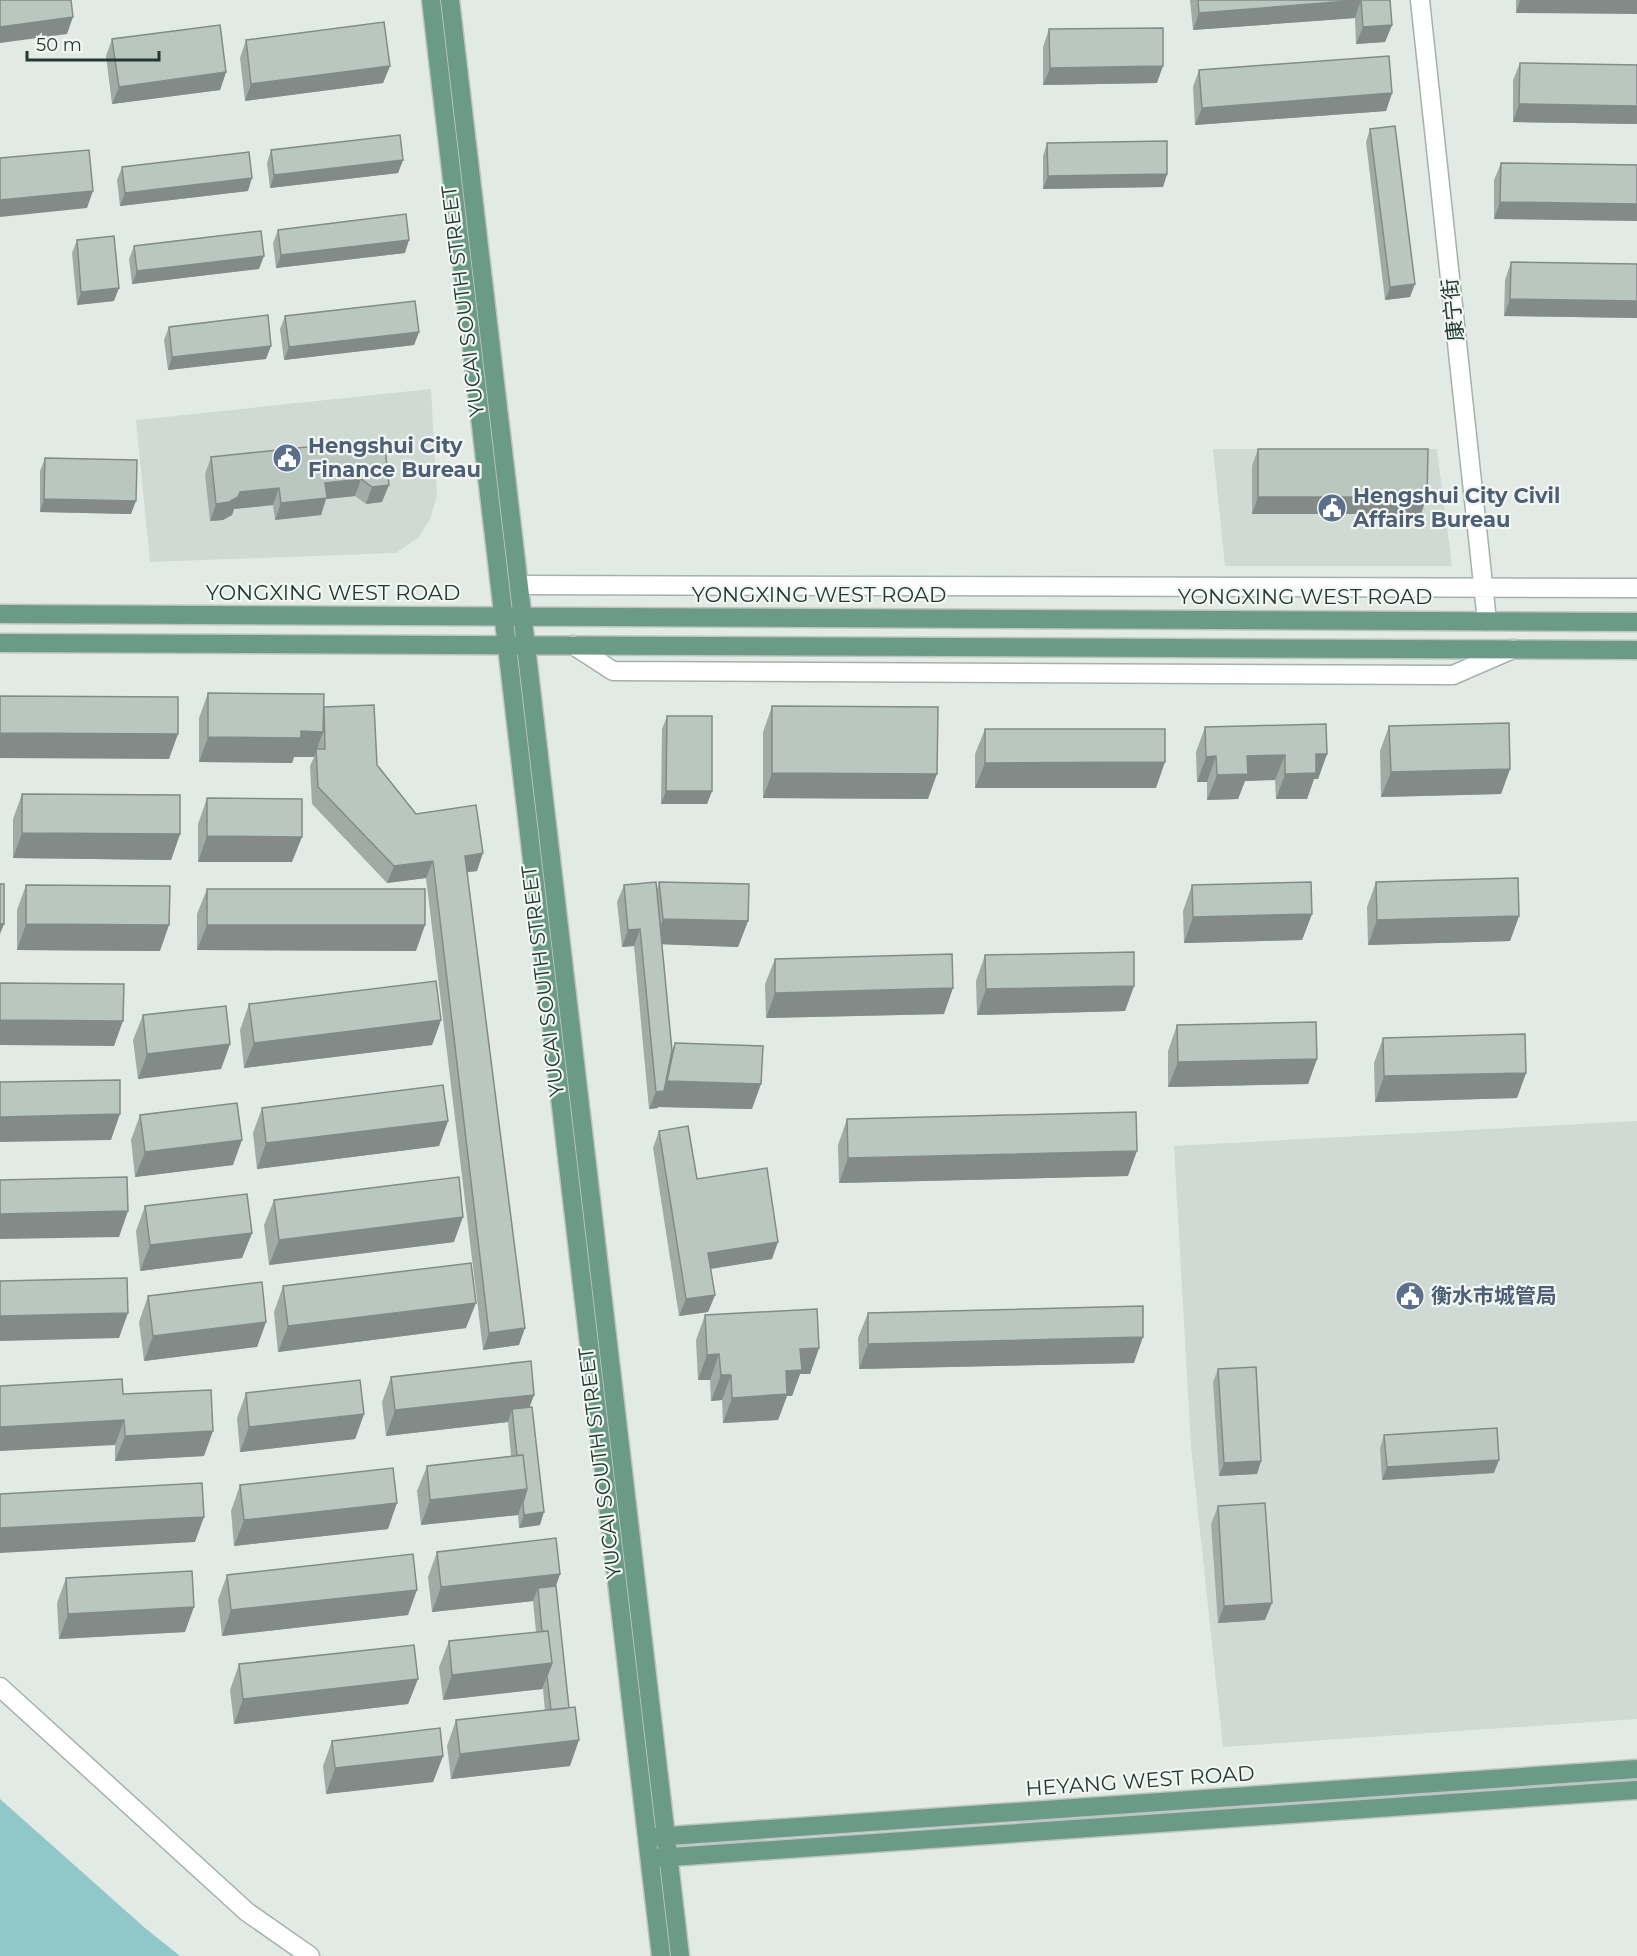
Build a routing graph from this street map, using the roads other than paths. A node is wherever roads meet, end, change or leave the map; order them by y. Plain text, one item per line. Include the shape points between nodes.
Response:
1 (432, 0) edge
2 (450, 0) edge
3 (1420, 0) edge
4 (519, 585) junction
5 (1483, 588) junction
6 (1637, 588) edge
7 (0, 615) edge
8 (504, 616) junction
9 (523, 616) junction
10 (1487, 621) junction
11 (1637, 622) edge
12 (0, 643) edge
13 (507, 644) junction
14 (526, 644) junction
15 (573, 645) junction
16 (1513, 649) junction
17 (1637, 650) edge
18 (0, 1687) edge
19 (1637, 1769) edge
20 (1637, 1790) edge
21 (666, 1837) junction
22 (647, 1838) junction
23 (668, 1857) junction
24 (649, 1858) junction
25 (310, 1956) edge
26 (661, 1956) edge
27 (680, 1956) edge

1 - 8 main road, YUCAI SOUTH STREET
2 - 4 main road, YUCAI SOUTH STREET
3 - 5 street, 康宁街
4 - 5 street
4 - 9 main road, YUCAI SOUTH STREET
5 - 6 street
5 - 10 street, 康宁街
7 - 8 main road, YONGXING WEST ROAD
8 - 9 main road, YONGXING WEST ROAD
8 - 13 main road, YUCAI SOUTH STREET
9 - 10 main road, YONGXING WEST ROAD
9 - 14 main road, YUCAI SOUTH STREET
10 - 11 main road, YONGXING WEST ROAD
12 - 13 main road
13 - 14 main road
13 - 22 main road, YUCAI SOUTH STREET
14 - 15 main road
14 - 21 main road, YUCAI SOUTH STREET
15 - 16 main road
15 - 16 street via 613,671 695,672 1454,675
16 - 17 main road
18 - 25 street via 247,1912
19 - 21 main road, HEYANG WEST ROAD
20 - 23 main road, HEYANG WEST ROAD
21 - 22 main road, HEYANG WEST ROAD
21 - 23 main road, YUCAI SOUTH STREET
22 - 24 main road, YUCAI SOUTH STREET
23 - 24 main road, HEYANG WEST ROAD
23 - 27 main road, YUCAI SOUTH STREET
24 - 26 main road, YUCAI SOUTH STREET

